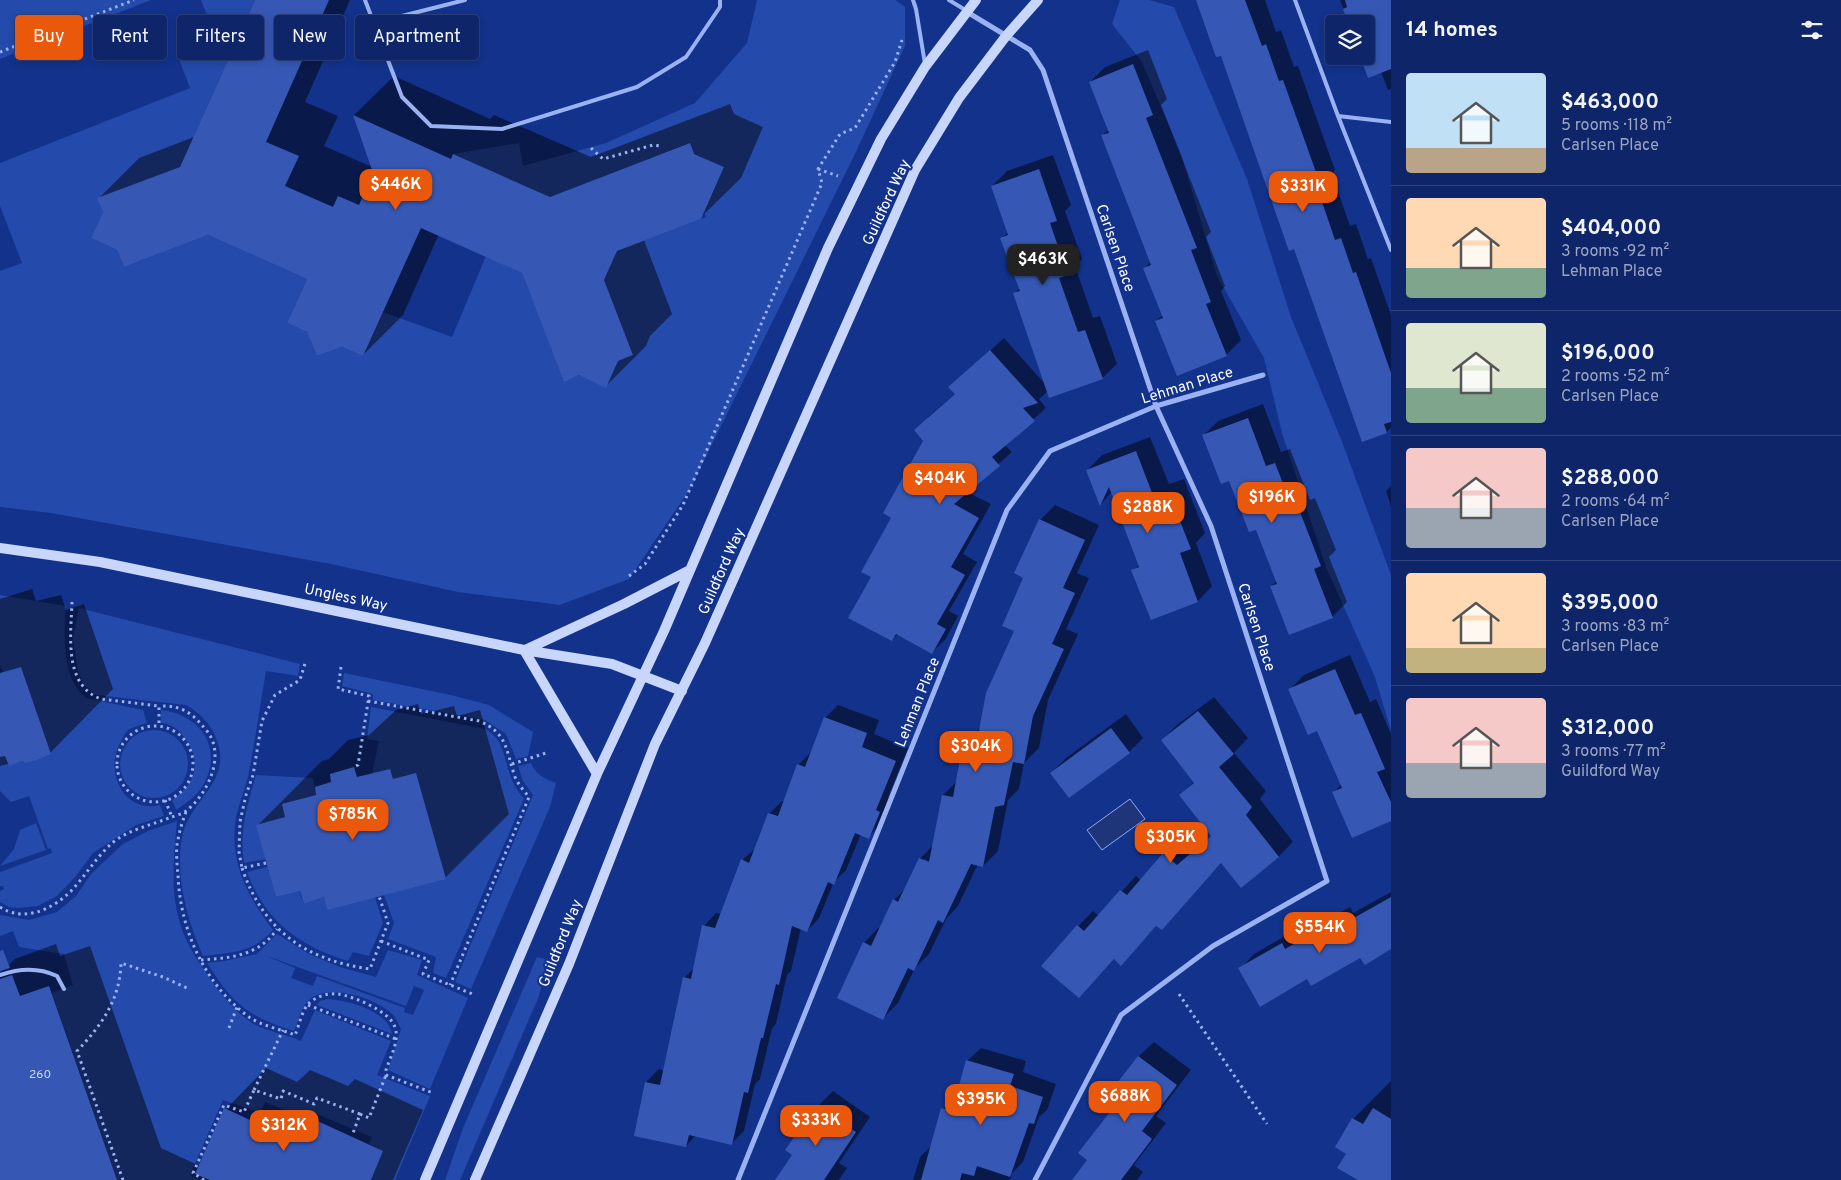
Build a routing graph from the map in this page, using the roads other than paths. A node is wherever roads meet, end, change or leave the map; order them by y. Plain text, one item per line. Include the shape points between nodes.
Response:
1 (365, 0) edge
2 (465, 0) edge
3 (720, 0) edge
4 (913, 0) edge
5 (949, 0) edge
6 (976, 0) edge
7 (1038, 0) edge
8 (1295, 0) edge
9 (967, 11) junction
10 (371, 15) edge
11 (406, 15) edge
12 (1006, 36) junction
13 (388, 60) edge
14 (925, 67) junction
15 (1338, 116) junction
16 (1391, 122) edge
17 (1391, 250) edge
18 (1263, 375) dead end
19 (1156, 406) junction
20 (0, 548) edge
21 (688, 571) junction
22 (524, 650) junction
23 (643, 676) junction
24 (682, 691) junction
25 (597, 774) junction
26 (0, 975) edge
27 (64, 989) dead end
28 (425, 1180) edge
29 (475, 1180) edge
30 (738, 1180) edge
31 (1035, 1180) edge

1 - 10 lane
2 - 11 lane
3 - 13 lane via 720,7 686,57 637,87 502,129 431,126 402,97
4 - 14 lane
5 - 9 lane
6 - 9 main road, Guildford Way
7 - 12 main road, Guildford Way
8 - 15 lane
9 - 12 street, Carlsen Place
9 - 14 main road, Guildford Way
12 - 19 street, Carlsen Place via 1030,50 1043,70
12 - 24 main road, Guildford Way via 959,98 915,170
14 - 21 main road, Guildford Way via 881,139 828,248
15 - 16 lane
15 - 17 lane
18 - 19 street, Lehman Place
19 - 30 street, Lehman Place via 1050,451 1007,510
19 - 31 street, Carlsen Place via 1211,526 1327,880 1213,946 1121,1015
20 - 22 main road, Ungless Way via 100,562
21 - 22 main road
21 - 23 main road, Guildford Way
22 - 23 main road, Ungless Way via 612,664
22 - 25 main road
23 - 24 main road, Ungless Way
23 - 25 main road, Guildford Way
24 - 29 main road, Guildford Way via 655,744 568,964
25 - 28 main road, Guildford Way
26 - 27 lane via 13,970 36,969 57,976

